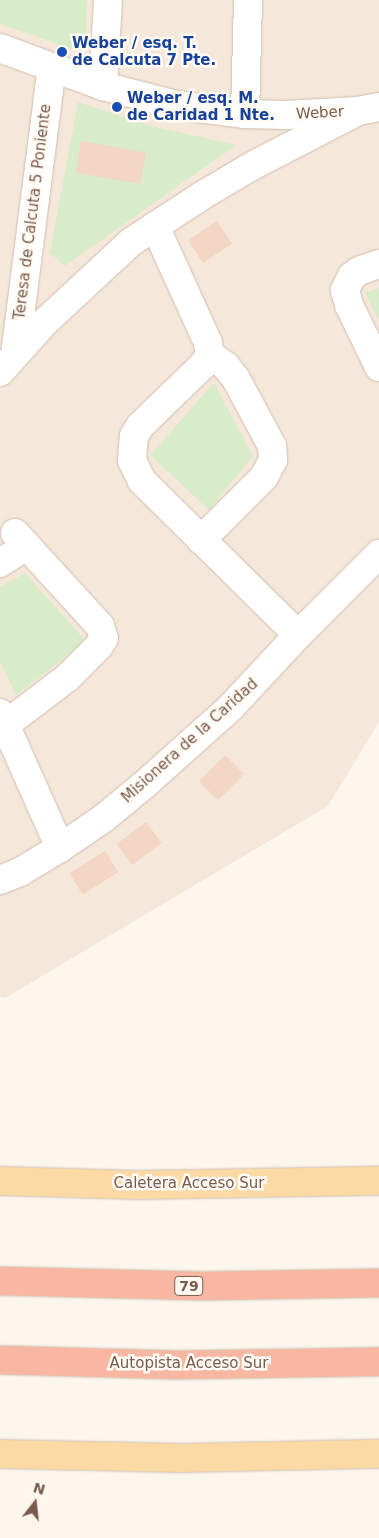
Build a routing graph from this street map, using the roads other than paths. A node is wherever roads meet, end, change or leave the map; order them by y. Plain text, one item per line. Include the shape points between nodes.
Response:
1 (108, 0) edge
2 (248, 0) edge
3 (0, 48) edge
4 (52, 68) junction
5 (103, 86) junction
6 (369, 109) edge
7 (245, 114) junction
8 (155, 226) junction
9 (379, 264) edge
10 (210, 354) junction
11 (7, 363) edge
12 (379, 367) edge
13 (201, 540) junction
14 (379, 554) edge
15 (0, 563) edge
16 (298, 635) junction
17 (3, 719) edge
18 (60, 848) junction
19 (0, 880) edge
20 (0, 1181) edge
21 (379, 1182) edge
22 (0, 1281) edge
23 (379, 1283) edge
24 (0, 1360) edge
25 (379, 1362) edge
26 (0, 1454) edge
27 (379, 1454) edge

1 - 5 street
2 - 7 street
3 - 4 street, Weber
4 - 5 street, Weber
4 - 11 street, Teresa de Calcuta 5 Poniente
5 - 7 street, Weber via 176,105
6 - 7 street, Weber via 286,115
6 - 8 street via 254,165
8 - 10 street via 208,343
8 - 11 street via 103,266
9 - 12 street via 352,276 345,290
10 - 13 street via 236,379 272,446 273,460 264,477
10 - 13 street via 203,366 140,426 131,448 132,460 142,481
13 - 16 street
14 - 16 street, Misionera de la Caridad
15 - 17 street via 20,539 100,626 104,638 67,678
16 - 18 street, Misionera de la Caridad via 231,707 188,747 104,818
17 - 18 street
18 - 19 street, Misionera de la Caridad
20 - 21 main road, Caletera Acceso Sur via 139,1184
22 - 23 highway, 79 via 203,1286
24 - 25 highway, Autopista Acceso Sur via 178,1364
26 - 27 main road via 181,1458

